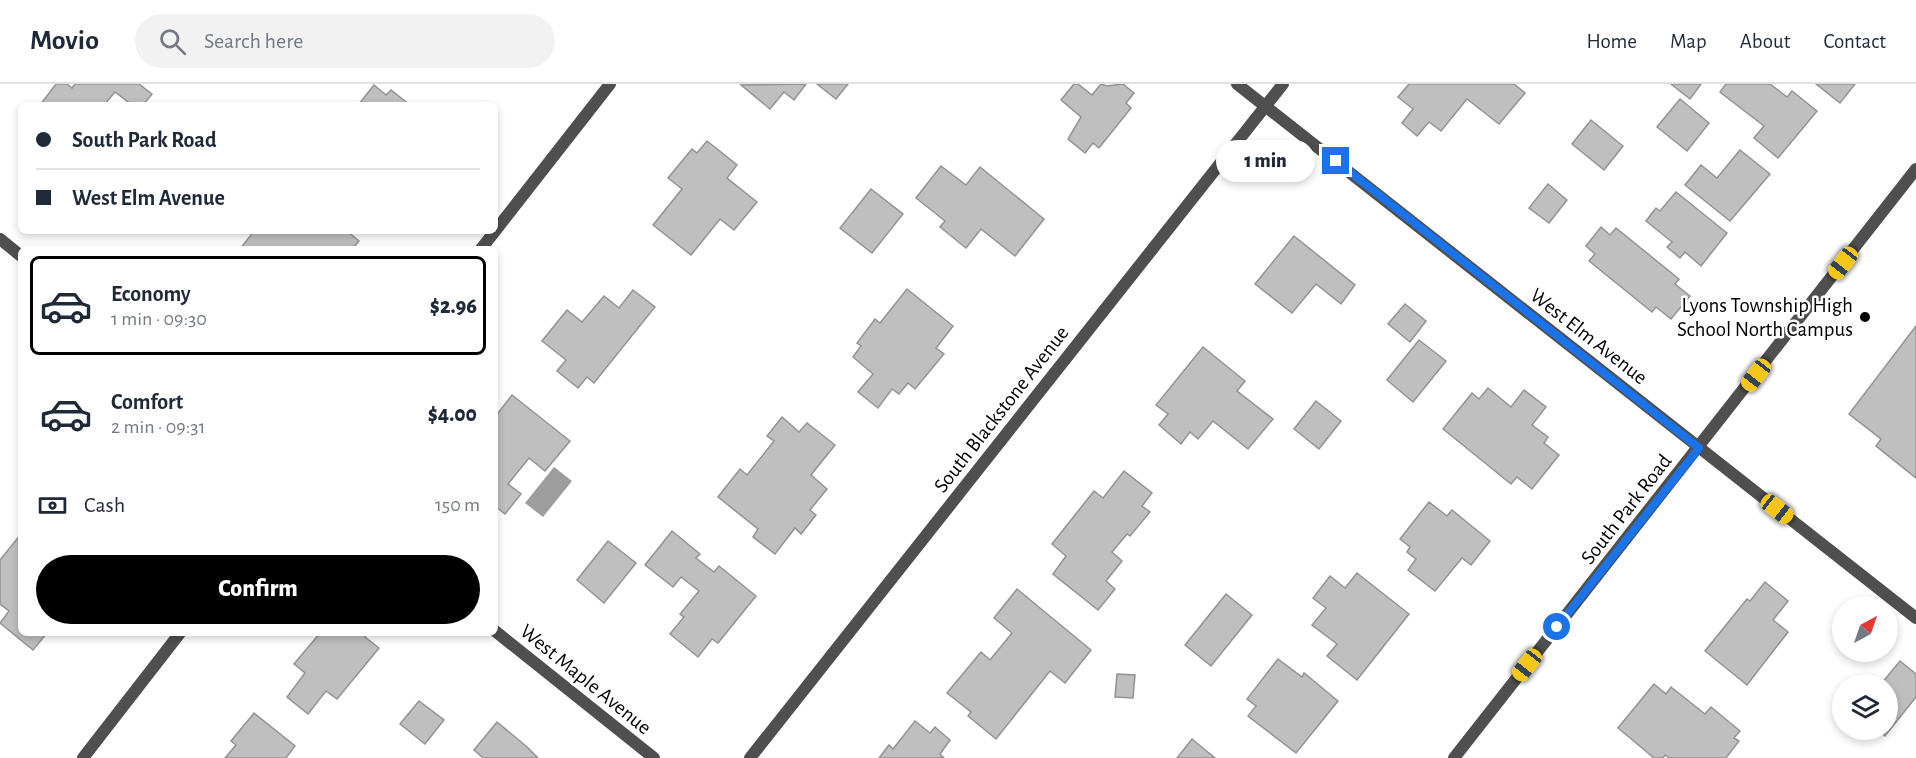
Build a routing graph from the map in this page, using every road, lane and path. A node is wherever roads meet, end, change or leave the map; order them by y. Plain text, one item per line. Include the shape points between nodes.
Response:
1 (610, 84) edge
2 (1237, 84) edge
3 (1283, 84) edge
4 (1266, 106) junction
5 (1916, 169) edge
6 (498, 227) edge
7 (493, 234) edge
8 (0, 239) edge
9 (483, 246) edge
10 (18, 254) edge
11 (1699, 448) junction
12 (1916, 618) edge
13 (498, 633) edge
14 (178, 636) edge
15 (83, 758) edge
16 (654, 758) edge
17 (750, 758) edge
18 (1454, 758) edge

1 - 6 street
2 - 4 street, West Elm Avenue
3 - 4 street, South Blackstone Avenue
4 - 11 street, West Elm Avenue
4 - 17 street, South Blackstone Avenue
5 - 11 street, South Park Road
7 - 9 street
8 - 10 street
11 - 12 street, West Elm Avenue
11 - 18 street, South Park Road
13 - 16 street, West Maple Avenue
14 - 15 street

